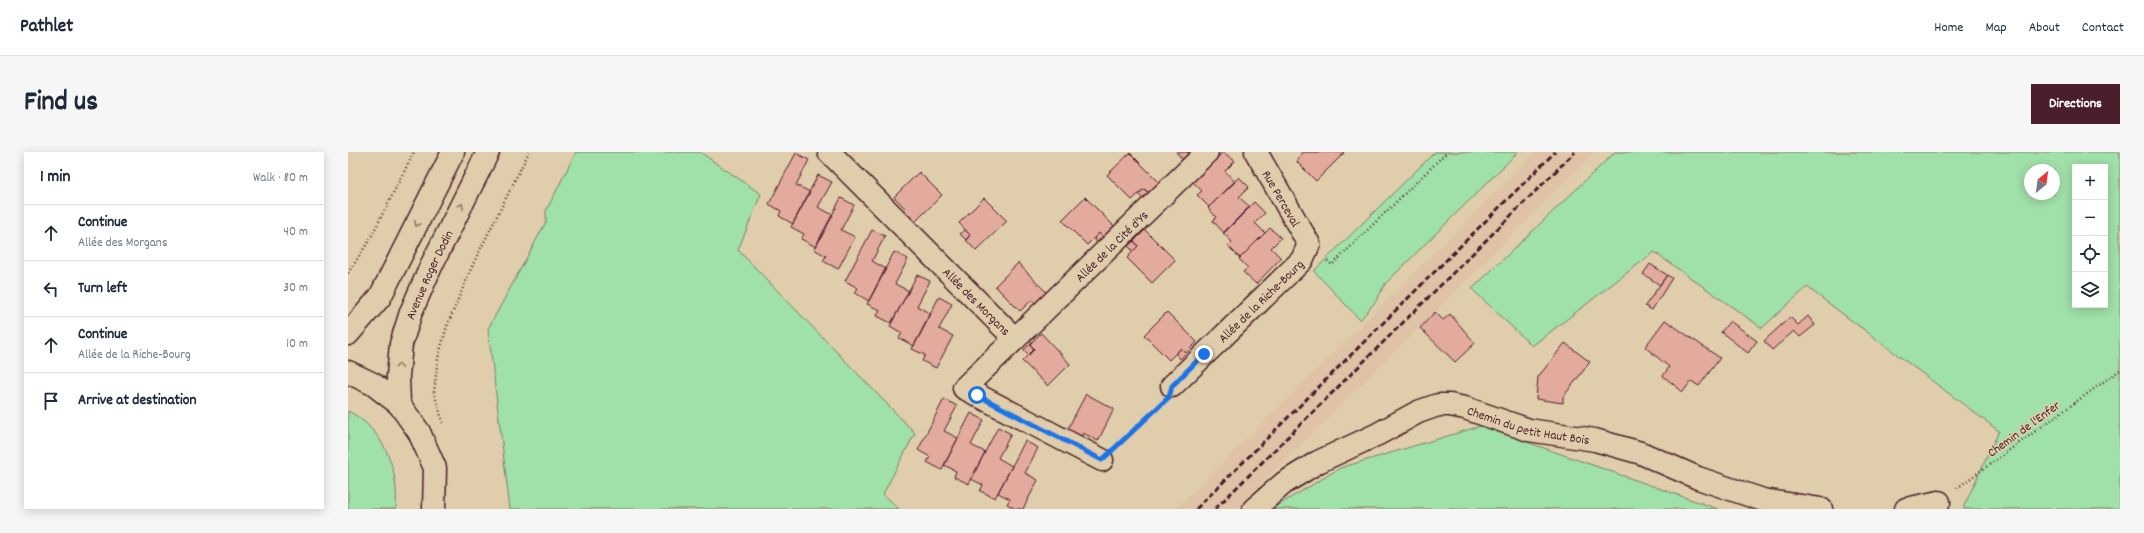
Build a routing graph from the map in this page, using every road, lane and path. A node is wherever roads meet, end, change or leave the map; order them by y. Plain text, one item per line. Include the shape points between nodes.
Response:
1 (414, 152) edge
2 (453, 152) edge
3 (488, 152) edge
4 (529, 152) edge
5 (829, 152) edge
6 (1207, 152) edge
7 (1256, 152) edge
8 (1447, 152) edge
9 (1309, 244) junction
10 (348, 273) edge
11 (348, 334) edge
12 (1015, 339) junction
13 (2120, 370) edge
14 (348, 372) edge
15 (1172, 386) joint
16 (399, 404) junction
17 (445, 429) dead end
18 (1102, 460) joint
19 (1939, 502) joint
20 (434, 509) edge
21 (1254, 509) edge
22 (1821, 509) edge
23 (1906, 509) edge

1 - 10 path via 369,241
2 -> 11 street via 380,297
16 -> 3 street, Avenue Roger Dodin via 401,344 411,312
4 - 17 path via 473,264 447,326 438,358 434,392
5 - 12 street, Allée des Morgans
6 - 12 street, Allée de la Cité d'Ys
7 - 9 street, Rue Perceval
8 - 9 path via 1332,265
9 - 15 street, Allée de la Riche-Bourg via 1302,260
12 - 18 street, Allée des Morgans via 964,388
13 - 19 path, Chemin de l'Enfer
14 - 16 street via 373,384
15 - 18 path via 1169,397
16 - 20 street via 419,432 435,468
19 - 23 street
21 - 22 street, Chemin du petit Haut Bois via 1284,483 1318,462 1418,412 1438,405 1450,405 1529,430 1595,440 1641,453 1698,478 1763,500

